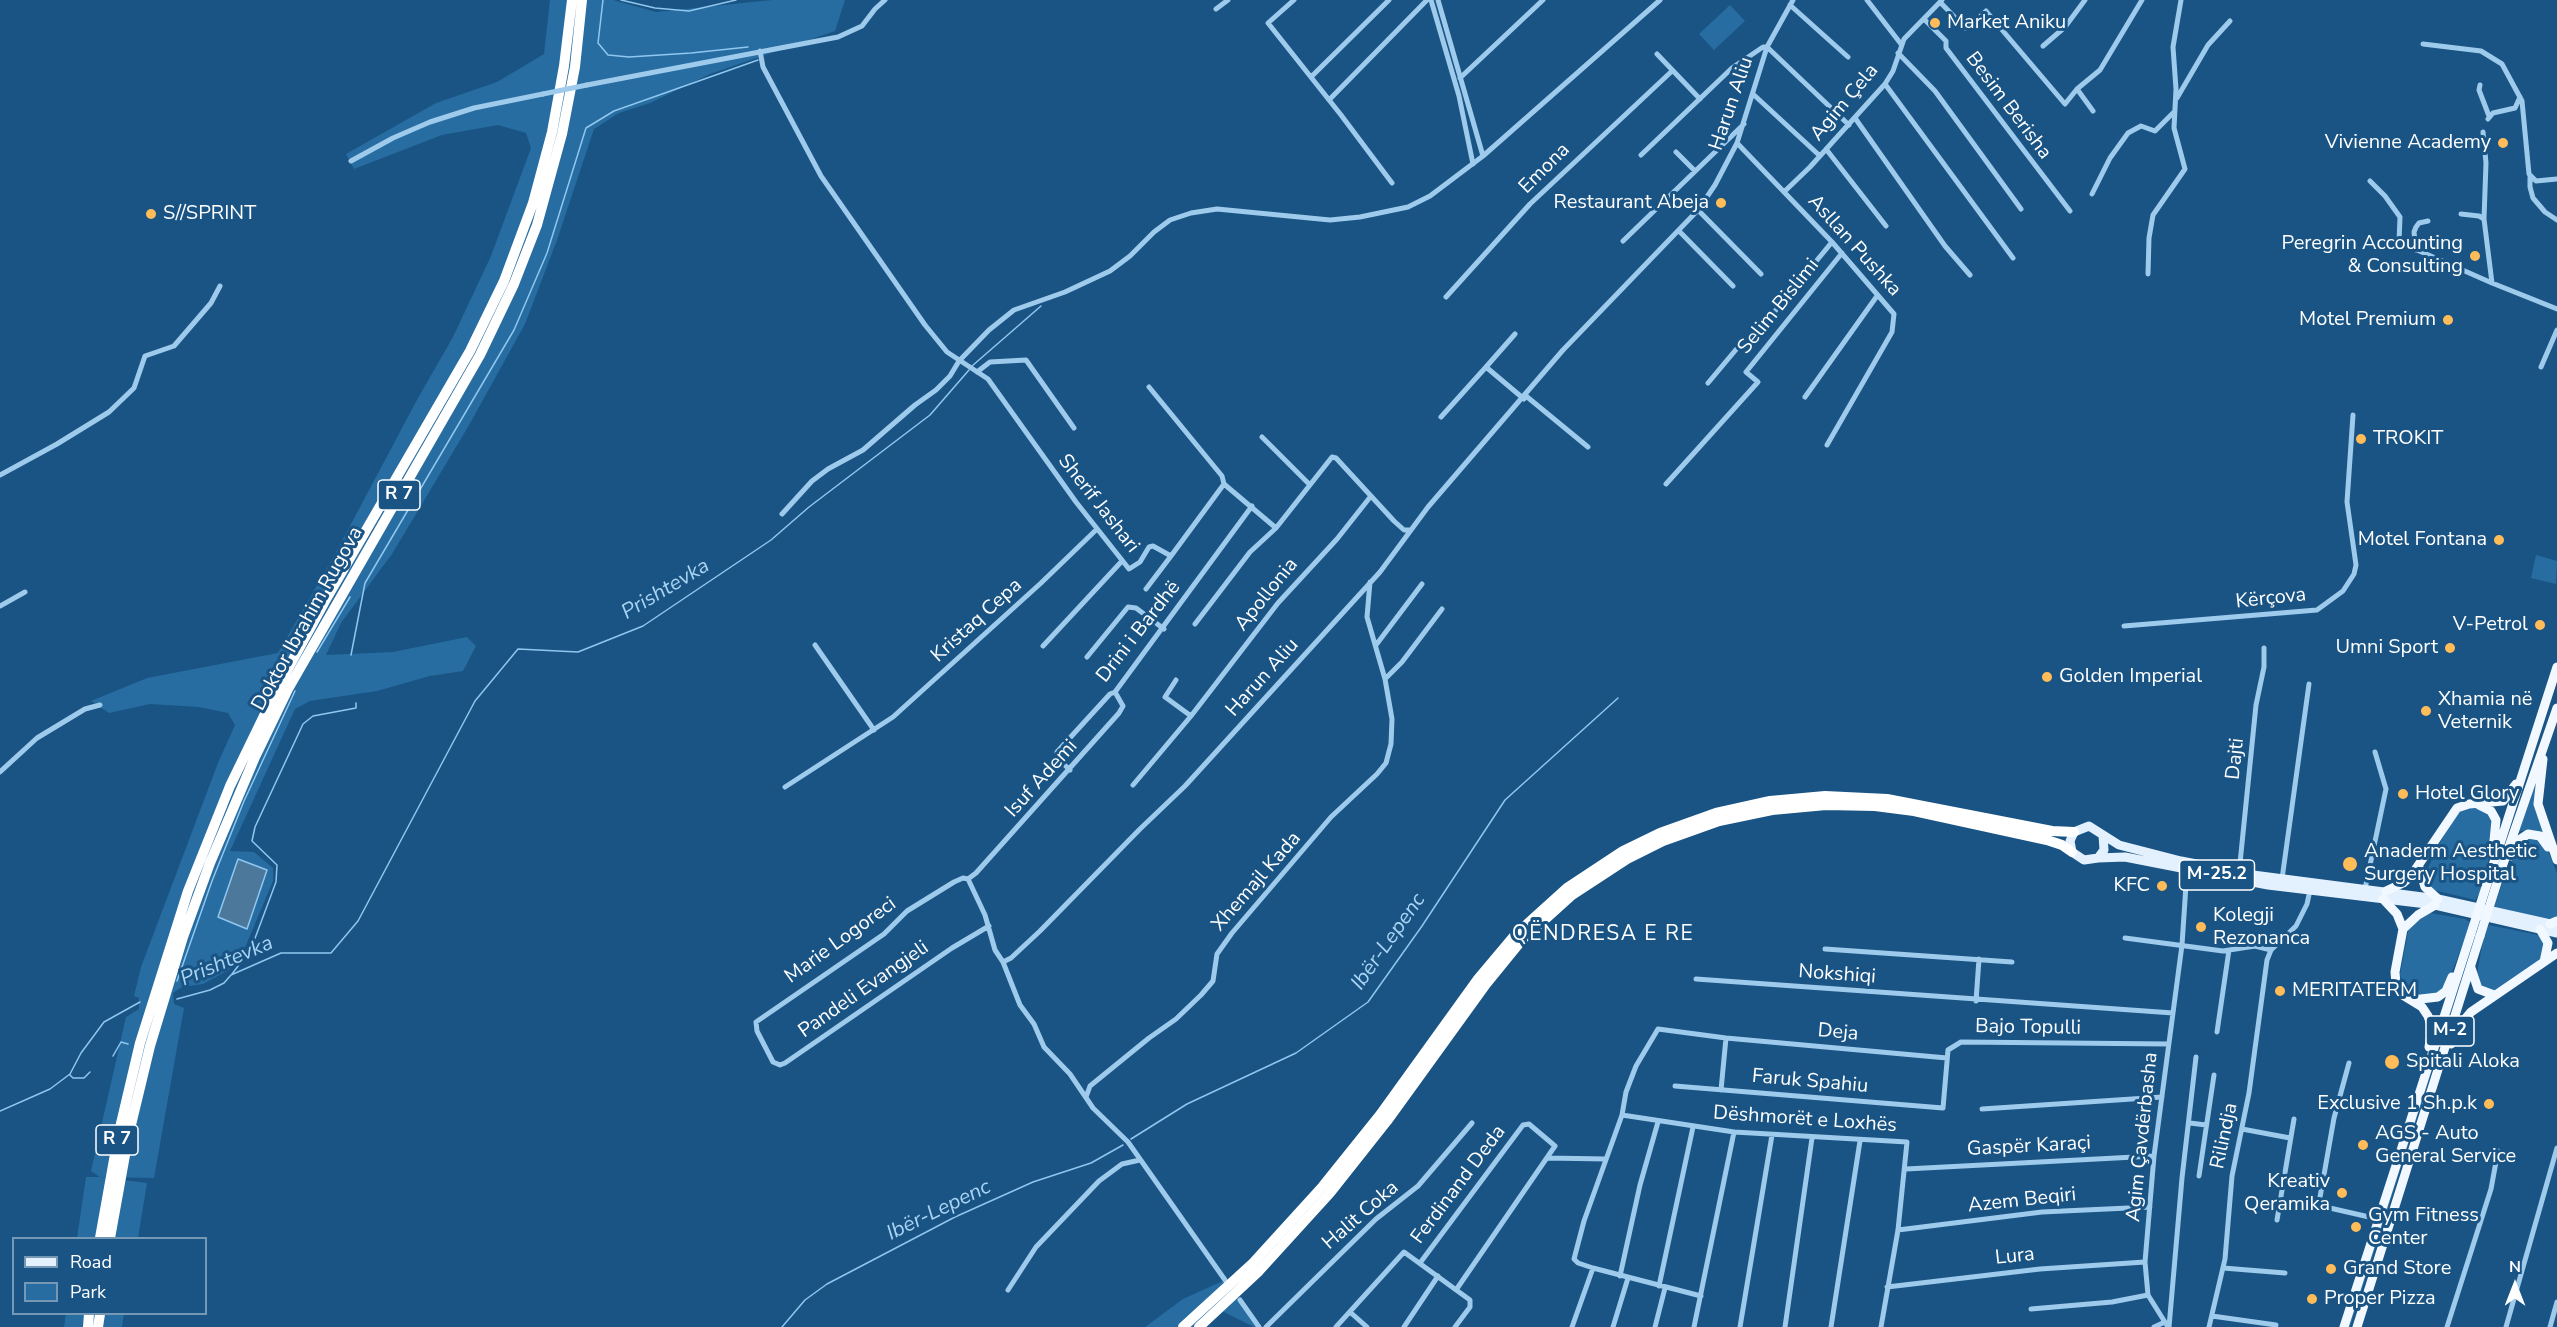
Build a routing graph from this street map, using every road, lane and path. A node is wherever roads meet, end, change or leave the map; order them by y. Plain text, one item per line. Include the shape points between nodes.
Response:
1 (572, 0) edge
2 (582, 0) edge
3 (885, 0) edge
4 (1228, 0) edge
5 (1294, 0) edge
6 (1389, 0) edge
7 (1429, 0) edge
8 (1438, 0) edge
9 (1543, 0) edge
10 (1660, 0) edge
11 (1867, 0) edge
12 (2085, 0) edge
13 (2142, 0) edge
14 (2181, 0) edge
15 (1941, 1) edge
16 (1792, 2) edge
17 (1216, 9) dead end
18 (1924, 19) junction
19 (2230, 21) dead end
20 (1901, 44) junction
21 (2423, 44) dead end
22 (2043, 46) dead end
23 (1767, 47) junction
24 (760, 51) junction
25 (1898, 53) junction
26 (1657, 54) dead end
27 (1848, 57) dead end
28 (1672, 70) junction
29 (1311, 77) junction
30 (1460, 78) junction
31 (1885, 84) junction
32 (2480, 85) dead end
33 (2077, 89) junction
34 (1754, 95) junction
35 (2521, 95) junction
36 (1700, 99) junction
37 (2176, 99) junction
38 (1329, 100) junction
39 (1464, 105) junction
40 (2092, 111) dead end
41 (2174, 112) junction
42 (1855, 118) junction
43 (1745, 122) junction
44 (1849, 124) junction
45 (2483, 132) dead end
46 (1737, 143) junction
47 (1826, 149) junction
48 (1676, 152) dead end
49 (1641, 155) dead end
50 (1483, 156) junction
51 (1820, 156) junction
52 (351, 161) dead end
53 (1473, 164) junction
54 (1695, 171) junction
55 (2530, 177) junction
56 (2557, 179) edge
57 (2370, 181) dead end
58 (1392, 183) dead end
59 (1785, 192) junction
60 (2092, 194) dead end
61 (2021, 209) dead end
62 (1698, 210) junction
63 (2070, 212) dead end
64 (2461, 214) dead end
65 (2484, 219) junction
66 (2557, 220) edge
67 (2428, 221) dead end
68 (1886, 226) dead end
69 (1679, 231) junction
70 (1623, 241) dead end
71 (1832, 242) junction
72 (2416, 250) junction
73 (1842, 253) junction
74 (2013, 258) dead end
75 (1761, 274) dead end
76 (2148, 274) dead end
77 (1970, 275) dead end
78 (2492, 284) junction
79 (220, 285) dead end
80 (1733, 286) dead end
81 (1877, 296) junction
82 (1446, 297) dead end
83 (2557, 309) edge
84 (2557, 330) edge
85 (1515, 334) dead end
86 (959, 361) junction
87 (1486, 367) junction
88 (2541, 367) dead end
89 (975, 371) junction
90 (1708, 383) dead end
91 (1149, 387) dead end
92 (1805, 396) dead end
93 (1525, 397) junction
94 (2353, 415) dead end
95 (1442, 417) dead end
96 (1074, 428) dead end
97 (1262, 437) dead end
98 (1827, 445) dead end
99 (1588, 447) dead end
100 (0, 475) edge
101 (1224, 484) junction
102 (1310, 484) junction
103 (1666, 484) dead end
104 (1371, 496) junction
105 (1252, 506) junction
106 (782, 514) dead end
107 (1276, 528) junction
108 (1097, 529) junction
109 (1409, 530) junction
110 (1171, 556) junction
111 (1122, 561) junction
112 (1370, 582) junction
113 (1422, 584) dead end
114 (1146, 589) dead end
115 (25, 592) dead end
116 (0, 606) edge
117 (1442, 609) dead end
118 (1195, 624) dead end
119 (2124, 626) dead end
120 (1164, 629) junction
121 (815, 645) dead end
122 (1376, 645) junction
123 (1043, 646) dead end
124 (2265, 648) dead end
125 (1087, 657) dead end
126 (2557, 667) edge
127 (1385, 679) junction
128 (1176, 680) dead end
129 (2309, 684) dead end
130 (1115, 692) junction
131 (100, 705) dead end
132 (2557, 708) edge
133 (1191, 716) junction
134 (874, 730) junction
135 (2545, 745) junction
136 (2375, 752) dead end
137 (2525, 766) junction
138 (1070, 770) junction
139 (0, 772) edge
140 (1133, 785) dead end
141 (785, 787) dead end
142 (2474, 804) junction
143 (2074, 832) junction
144 (2103, 835) junction
145 (2072, 852) junction
146 (2556, 857) edge
147 (2098, 858) junction
148 (2498, 866) junction
149 (2419, 867) junction
150 (2187, 870) junction
151 (2239, 873) junction
152 (968, 879) junction
153 (2282, 879) junction
154 (2365, 889) junction
155 (2310, 890) junction
156 (2384, 894) junction
157 (2436, 902) junction
158 (2479, 912) junction
159 (2555, 924) edge
160 (989, 926) junction
161 (2403, 929) junction
162 (2540, 929) junction
163 (2557, 933) edge
164 (2125, 938) dead end
165 (2182, 945) junction
166 (1825, 949) dead end
167 (2229, 950) junction
168 (2271, 950) junction
169 (2557, 953) edge
170 (1979, 960) junction
171 (1003, 962) junction
172 (2012, 962) dead end
173 (2544, 962) junction
174 (2467, 965) junction
175 (1696, 979) dead end
176 (2494, 995) junction
177 (2412, 1000) junction
178 (1976, 1001) junction
179 (2172, 1013) junction
180 (2217, 1032) dead end
181 (1726, 1038) junction
182 (2169, 1044) junction
183 (764, 1046) joint
184 (2196, 1057) dead end
185 (1947, 1058) junction
186 (2349, 1063) dead end
187 (2214, 1076) dead end
188 (1675, 1086) dead end
189 (2420, 1088) junction
190 (1720, 1090) junction
191 (2430, 1096) junction
192 (1086, 1097) junction
193 (2162, 1097) junction
194 (1982, 1109) dead end
195 (1622, 1115) junction
196 (2294, 1119) dead end
197 (1658, 1122) junction
198 (2190, 1123) junction
199 (1472, 1124) dead end
200 (2206, 1125) junction
201 (1693, 1127) junction
202 (2242, 1129) junction
203 (1734, 1132) junction
204 (1772, 1135) junction
205 (1812, 1138) junction
206 (2290, 1138) junction
207 (1860, 1141) junction
208 (2557, 1148) edge
209 (2498, 1151) dead end
210 (2154, 1156) junction
211 (1547, 1158) junction
212 (1140, 1160) junction
213 (1606, 1160) junction
214 (1906, 1169) junction
215 (2199, 1176) dead end
216 (2150, 1207) junction
217 (2378, 1219) junction
218 (2277, 1220) dead end
219 (1898, 1230) junction
220 (100, 1237) edge
221 (110, 1237) edge
222 (2145, 1262) junction
223 (1420, 1263) junction
224 (1593, 1268) junction
225 (2223, 1268) junction
226 (2285, 1274) dead end
227 (1438, 1276) junction
228 (1620, 1276) junction
229 (1628, 1278) junction
230 (1225, 1280) dead end
231 (1662, 1287) junction
232 (1887, 1287) junction
233 (1008, 1290) dead end
234 (1456, 1290) junction
235 (2148, 1294) junction
236 (1701, 1296) junction
237 (1240, 1300) dead end
238 (2557, 1302) edge
239 (2031, 1309) dead end
240 (1350, 1312) junction
241 (2212, 1316) junction
242 (2276, 1325) dead end
243 (2167, 1326) edge
244 (1183, 1327) edge
245 (1199, 1327) edge
246 (1259, 1327) edge
247 (1266, 1327) edge
248 (1336, 1327) edge
249 (1367, 1327) edge
250 (1404, 1327) edge
251 (1455, 1327) edge
252 (1572, 1327) edge
253 (1613, 1327) edge
254 (1655, 1327) edge
255 (1694, 1327) edge
256 (1740, 1327) edge
257 (1785, 1327) edge
258 (1832, 1327) edge
259 (1881, 1327) edge
260 (2154, 1327) edge
261 (2209, 1327) edge
262 (2344, 1327) edge
263 (2357, 1327) edge
264 (2447, 1327) edge
265 (2506, 1327) edge
266 (2550, 1327) edge

1 - 220 highway, Doktor Ibrahim Rugova / R 7 via 552,132 533,203 504,281 453,382 279,685 230,786 188,891 135,1063
2 - 221 highway, Doktor Ibrahim Rugova / R 7 via 575,67 559,146 537,225 514,284 480,355 288,689 210,863 150,1046
3 - 24 street via 862,26 847,34
4 - 17 street
5 - 29 street via 1269,23
6 - 29 street
7 - 38 street
7 - 39 street
8 - 30 street
9 - 30 street
10 - 50 street
11 - 20 street
12 - 22 street via 2065,27
13 - 33 street via 2100,70
14 - 37 street via 2173,48
15 - 18 street, Agim Çela
15 - 33 street via 1965,28 1986,11 2065,104
16 - 23 street, Harun Aliu
16 - 27 street, Harun Aliu
18 - 20 street, Agim Çela
18 - 63 street, Besim Berisha via 1946,41 1946,48
19 - 37 street via 2208,45
20 - 25 street, Agim Çela
21 - 35 street via 2481,51 2495,58
23 - 34 street, Harun Aliu
23 - 36 street via 1732,68
23 - 44 street
24 - 52 street, bridge via 474,108 437,119
24 - 86 street, Sherif Jashari via 763,68 821,176 930,332
25 - 31 street, Agim Çela
25 - 61 street via 1935,91
26 - 28 street
28 - 36 street
28 - 82 street, Emona via 1537,198
29 - 38 street
30 - 39 street
31 - 42 street, Agim Çela
31 - 74 street
32 - 35 street via 2489,118 2515,108
33 - 40 street
34 - 43 street, Harun Aliu
34 - 51 street
35 - 55 street
36 - 49 street
37 - 41 street
38 - 58 street
39 - 50 street
39 - 53 street
41 - 60 street via 2155,131 2141,126 2128,133
41 - 76 street via 2175,136 2185,169 2153,215
42 - 44 street, Agim Çela
42 - 77 street via 1945,246
43 - 46 street, Harun Aliu
43 - 54 street
44 - 47 street, Agim Çela
45 - 65 street
46 - 59 street, Asllan Pushka
46 - 62 street, Harun Aliu
47 - 51 street, Agim Çela
47 - 68 street
48 - 54 street
50 - 53 street
51 - 59 street, Agim Çela
53 - 86 street via 1430,196 1397,210 1330,220 1218,209 1170,220 1110,272 1014,310
54 - 70 street
55 - 56 street via 2536,181
55 - 66 street via 2534,198
57 - 72 street via 2400,217 2399,242
59 - 71 street, Asllan Pushka
62 - 69 street, Harun Aliu
62 - 75 street
64 - 65 street
65 - 78 street
67 - 72 street via 2419,223 2414,232
69 - 80 street
69 - 93 street, Harun Aliu via 1563,350
71 - 73 street, Asllan Pushka
71 - 90 street via 1748,344 1744,340
72 - 78 street
73 - 81 street, Asllan Pushka
73 - 103 street, Selim Bislimi via 1746,372 1758,382
78 - 83 street
79 - 100 street via 211,303 174,346 146,356 134,388 109,412
81 - 92 street
81 - 98 street, Asllan Pushka via 1894,315 1894,327
84 - 88 street
85 - 87 street
86 - 89 street, Sherif Jashari
86 - 106 street via 936,390 863,450 828,469
87 - 93 street
87 - 95 street
89 - 96 street via 986,363 1026,360
89 - 108 street, Sherif Jashari via 988,379
91 - 101 street via 1222,476
93 - 99 street
93 - 109 street, Harun Aliu
94 - 119 street, Kërçova via 2348,502 2356,565 2343,591 2317,610
97 - 102 street
101 - 105 street
101 - 110 street
102 - 104 street via 1334,457
102 - 107 street
104 - 109 street via 1404,530
104 - 133 street, Apollonia via 1291,587
105 - 107 street
105 - 120 street, Drini i Bardhë
107 - 118 street via 1250,552
108 - 111 street, Sherif Jashari
108 - 134 street, Kristaq Cepa via 982,637
109 - 112 street, Harun Aliu
110 - 111 street, Sherif Jashari via 1153,546 1129,569
110 - 114 street
111 - 123 street
112 - 122 street via 1367,617
112 - 171 street, Harun Aliu via 1171,801 1040,932
113 - 122 street
115 - 116 street
117 - 127 street
120 - 125 street via 1128,607
120 - 130 street, Drini i Bardhë
121 - 134 street
122 - 127 street
124 - 151 street, Dajti
126 - 137 highway, M-2
127 - 192 street, Xhemajl Kada via 1392,719 1386,763 1331,817 1232,933 1217,954 1214,976 1205,991 1176,1019 1090,1086
128 - 133 street via 1165,697
129 - 153 street
130 - 138 street, Isuf Ademi via 1122,709
130 - 138 street, Drini i Bardhë via 1057,753 1057,758
131 - 139 street via 85,709 37,738
132 - 135 highway, M-2
133 - 140 street, Apollonia
134 - 141 street, Kristaq Cepa
135 - 146 highway via 2538,804
135 - 148 highway, M-2
136 - 154 street via 2386,789
137 - 142 highway via 2507,797 2498,803
137 - 148 highway, M-2
138 - 152 street, Isuf Ademi
142 - 148 highway via 2488,808 2496,820 2492,855
142 - 149 highway via 2455,810
143 - 144 main road, M-25.2 via 2090,826
143 - 145 main road via 2070,841
143 - 244 highway via 1899,800 1825,796 1770,801 1716,813 1623,851 1567,888 1515,935 1323,1186 1252,1264
144 - 147 main road via 2104,850
144 - 151 main road, M-25.2 via 2128,848
145 - 147 main road, M-25.2 via 2084,860
145 - 245 highway via 2047,840 1914,811 1826,805 1727,819 1663,841 1627,859 1572,895 1521,941 1330,1193 1258,1271
146 - 148 highway via 2540,836 2528,834 2519,840 2509,861
147 - 150 main road, M-25.2 via 2125,857
148 - 158 highway, M-2
148 - 174 highway, M-2, bridge via 2480,936
149 - 156 highway
149 - 157 highway via 2425,887
150 - 155 main road, M-25.2
150 - 165 street, Agim Çavdërbasha
151 - 153 main road, M-25.2
152 - 160 street
152 - 183 street, Marie Logoreci via 954,882 907,911 884,934 758,1020 755,1024
153 - 154 main road, M-25.2
154 - 156 main road
155 - 156 main road, M-25.2
155 - 168 street via 2296,926
156 - 157 main road
156 - 161 highway
157 - 158 main road
157 - 161 highway
158 - 159 main road
158 - 162 main road
158 - 174 highway, M-2
160 - 171 street via 995,950
160 - 183 street, Pandeli Evangjeli via 785,1063 776,1065
161 - 177 highway via 2395,979 2400,992
162 - 163 main road
162 - 173 highway via 2548,944
164 - 165 street
165 - 167 street
165 - 179 street, Agim Çavdërbasha
166 - 170 street, Nokshiqi
167 - 168 street via 2255,946
167 - 180 street
168 - 202 street, Rilindja
169 - 173 highway
170 - 172 street, Nokshiqi
170 - 178 street
171 - 192 street via 1020,1005 1044,1047
173 - 176 highway
174 - 176 highway via 2478,989
174 - 177 highway via 2446,991 2429,999
174 - 189 highway, M-2
174 - 191 highway, M-2
175 - 178 street, Nokshiqi
176 - 191 highway via 2461,1024
177 - 189 highway via 2425,1011 2432,1028
178 - 179 street, Nokshiqi
179 - 182 street, Agim Çavdërbasha
181 - 185 street, Deja
181 - 190 street
181 - 195 street, Deja via 1658,1029 1636,1065
182 - 185 street, Bajo Topulli via 1969,1042 1951,1047
182 - 193 street, Agim Çavdërbasha
184 - 198 street
185 - 190 street, Faruk Spahiu via 1943,1108
186 - 217 street via 2334,1118 2319,1203
187 - 200 street
188 - 190 street, Faruk Spahiu
189 - 217 highway, M-2
191 - 263 highway, M-2
192 - 212 street
193 - 194 street
193 - 210 street, Agim Çavdërbasha
195 - 197 street, Dëshmorët e Loxhës
195 - 213 street
196 - 206 street
197 - 201 street, Dëshmorët e Loxhës
197 - 228 street
198 - 200 street
198 - 243 street
199 - 247 street, Halit Coka via 1418,1186 1376,1219
200 - 215 street
201 - 203 street, Dëshmorët e Loxhës
201 - 231 street
202 - 206 street
202 - 225 street, Rilindja via 2232,1176
203 - 204 street, Dëshmorët e Loxhës
203 - 236 street
204 - 205 street, Dëshmorët e Loxhës
204 - 256 street
205 - 207 street, Dëshmorët e Loxhës
205 - 257 street
206 - 218 street
207 - 214 street, Dëshmorët e Loxhës via 1907,1142
207 - 258 street
208 - 265 street
209 - 264 street via 2491,1189
210 - 214 street, Gaspër Karaçi
210 - 216 street, Agim Çavdërbasha
211 - 213 street
211 - 223 street, Ferdinand Deda via 1555,1146 1524,1124
211 - 234 street
212 - 230 street
212 - 233 street via 1122,1164 1099,1181 1036,1247
213 - 224 street via 1574,1256 1575,1261
214 - 219 street, Dëshmorët e Loxhës
216 - 219 street, Azem Beqiri via 2042,1212
216 - 222 street, Agim Çavdërbasha
217 - 262 highway, M-2
219 - 232 street, Dëshmorët e Loxhës
222 - 232 street, Lura via 2040,1269
222 - 235 street, Agim Çavdërbasha
223 - 227 street
223 - 240 street via 1404,1252
224 - 228 street
224 - 252 street
225 - 226 street
225 - 241 street, Rilindja
227 - 234 street
227 - 250 street
228 - 229 street
229 - 231 street
229 - 253 street
231 - 236 street
231 - 254 street
232 - 259 street, Dëshmorët e Loxhës
234 - 251 street via 1470,1300 1470,1305
235 - 239 street via 2112,1302
235 - 243 street, Agim Çavdërbasha
236 - 255 street
237 - 246 street
238 - 266 street
240 - 248 street
240 - 249 street
241 - 242 street
241 - 261 street, Rilindja
243 - 260 street

